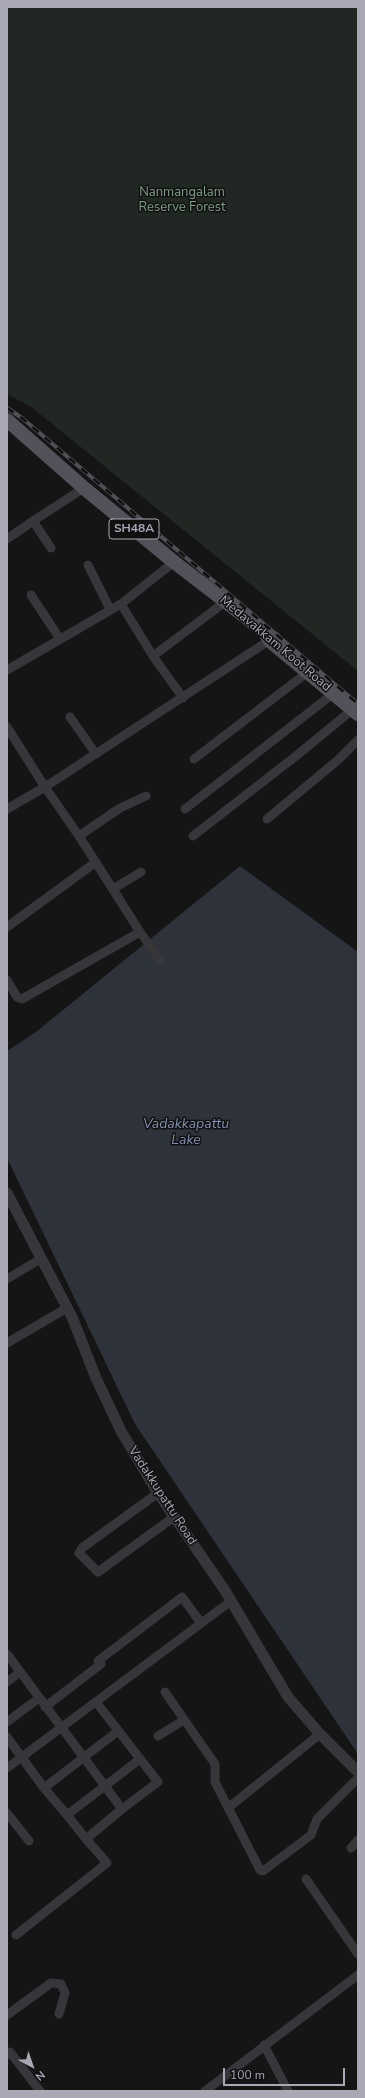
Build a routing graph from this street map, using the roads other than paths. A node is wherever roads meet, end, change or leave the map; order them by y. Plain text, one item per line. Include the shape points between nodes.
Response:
1 (8, 423) edge
2 (84, 488) junction
3 (33, 521) junction
4 (7, 539) edge
5 (51, 548) dead end
6 (174, 562) junction
7 (88, 565) dead end
8 (31, 595) dead end
9 (225, 602) junction
10 (121, 604) junction
11 (110, 609) junction
12 (270, 637) junction
13 (60, 639) junction
14 (153, 656) junction
15 (7, 670) edge
16 (308, 672) junction
17 (334, 693) junction
18 (183, 698) junction
19 (356, 710) edge
20 (70, 717) dead end
21 (7, 727) edge
22 (358, 740) edge
23 (96, 754) junction
24 (194, 759) dead end
25 (45, 787) junction
26 (146, 796) dead end
27 (7, 808) edge
28 (185, 809) dead end
29 (267, 819) dead end
30 (79, 836) junction
31 (193, 836) dead end
32 (96, 862) junction
33 (141, 872) dead end
34 (112, 889) junction
35 (7, 927) edge
36 (140, 932) junction
37 (160, 960) dead end
38 (7, 980) edge
39 (7, 1193) edge
40 (42, 1258) junction
41 (7, 1279) edge
42 (67, 1308) junction
43 (7, 1343) edge
44 (158, 1494) junction
45 (174, 1517) junction
46 (231, 1601) junction
47 (201, 1623) junction
48 (7, 1654) edge
49 (20, 1672) junction
50 (7, 1682) edge
51 (165, 1692) dead end
52 (39, 1698) junction
53 (96, 1702) junction
54 (45, 1706) junction
55 (184, 1720) junction
56 (7, 1722) edge
57 (61, 1729) junction
58 (118, 1731) junction
59 (320, 1734) junction
60 (158, 1736) dead end
61 (7, 1737) edge
62 (22, 1757) junction
63 (84, 1758) junction
64 (140, 1759) junction
65 (7, 1768) edge
66 (358, 1772) edge
67 (358, 1778) edge
68 (105, 1787) junction
69 (44, 1788) junction
70 (228, 1808) junction
71 (122, 1809) junction
72 (7, 1813) edge
73 (67, 1815) junction
74 (86, 1839) junction
75 (358, 1840) edge
76 (29, 1841) dead end
77 (351, 1848) dead end
78 (306, 1879) dead end
79 (16, 1935) dead end
80 (358, 1954) edge
81 (358, 1976) edge
82 (59, 2014) dead end
83 (7, 2015) edge
84 (264, 2045) junction
85 (8, 2052) edge
86 (211, 2089) edge
87 (40, 2091) edge
88 (288, 2091) edge

1 - 2 main road, Medavakkam Koot Road / SH48A
2 - 3 street
2 - 6 main road, Medavakkam Koot Road / SH48A
3 - 4 street
3 - 5 street
6 - 9 main road, Medavakkam Koot Road / SH48A
6 - 10 street
7 - 11 street
8 - 13 street
9 - 12 main road, Medavakkam Koot Road / SH48A
9 - 14 street
10 - 11 street
10 - 14 street
11 - 13 street
12 - 16 main road, Medavakkam Koot Road / SH48A
12 - 18 street
12 - 19 main road, SH48A
13 - 15 street
14 - 18 street
16 - 17 main road, Medavakkam Koot Road / SH48A
16 - 24 street
17 - 19 main road, Medavakkam Koot Road / SH48A
17 - 28 street
18 - 23 street
19 - 31 street
20 - 23 street
21 - 25 street
22 - 29 street
23 - 25 street
25 - 27 street
25 - 30 street
26 - 30 street via 120,808
30 - 32 street
32 - 34 street
32 - 35 street
33 - 34 street
34 - 36 street
36 - 37 street
36 - 38 street via 22,999
39 - 40 street, Vadakkupattu Road
40 - 41 street
40 - 42 street, Vadakkupattu Road
42 - 43 street
42 - 44 street, Vadakkupattu Road via 121,1431
44 - 45 street, Vadakkupattu Road
44 - 45 street via 82,1548 79,1553 98,1572
45 - 46 street, Vadakkupattu Road
46 - 47 street
46 - 59 street, Vadakkupattu Road via 288,1697
47 - 53 street
47 - 54 street via 182,1597 98,1661 101,1664
48 - 49 street
49 - 50 street
49 - 52 street
51 - 55 street
52 - 54 street
52 - 56 street
53 - 57 street
53 - 58 street
54 - 57 street
55 - 60 street
55 - 70 street via 215,1764 215,1782
57 - 62 street
57 - 63 street
58 - 63 street
58 - 64 street
59 - 66 street, Vadakkupattu Road
59 - 70 street
61 - 62 street
62 - 65 street
62 - 69 street
63 - 68 street
63 - 69 street
64 - 68 street
64 - 71 street via 158,1782
67 - 70 street via 317,1819 311,1835 263,1871 260,1870
68 - 71 street
68 - 73 street
69 - 73 street
71 - 74 street
72 - 76 street
73 - 74 street
74 - 79 street via 107,1863
75 - 77 street
78 - 80 street
81 - 84 street
82 - 83 street via 65,1994 60,1984 51,1983
84 - 86 street
84 - 88 street
85 - 87 street

